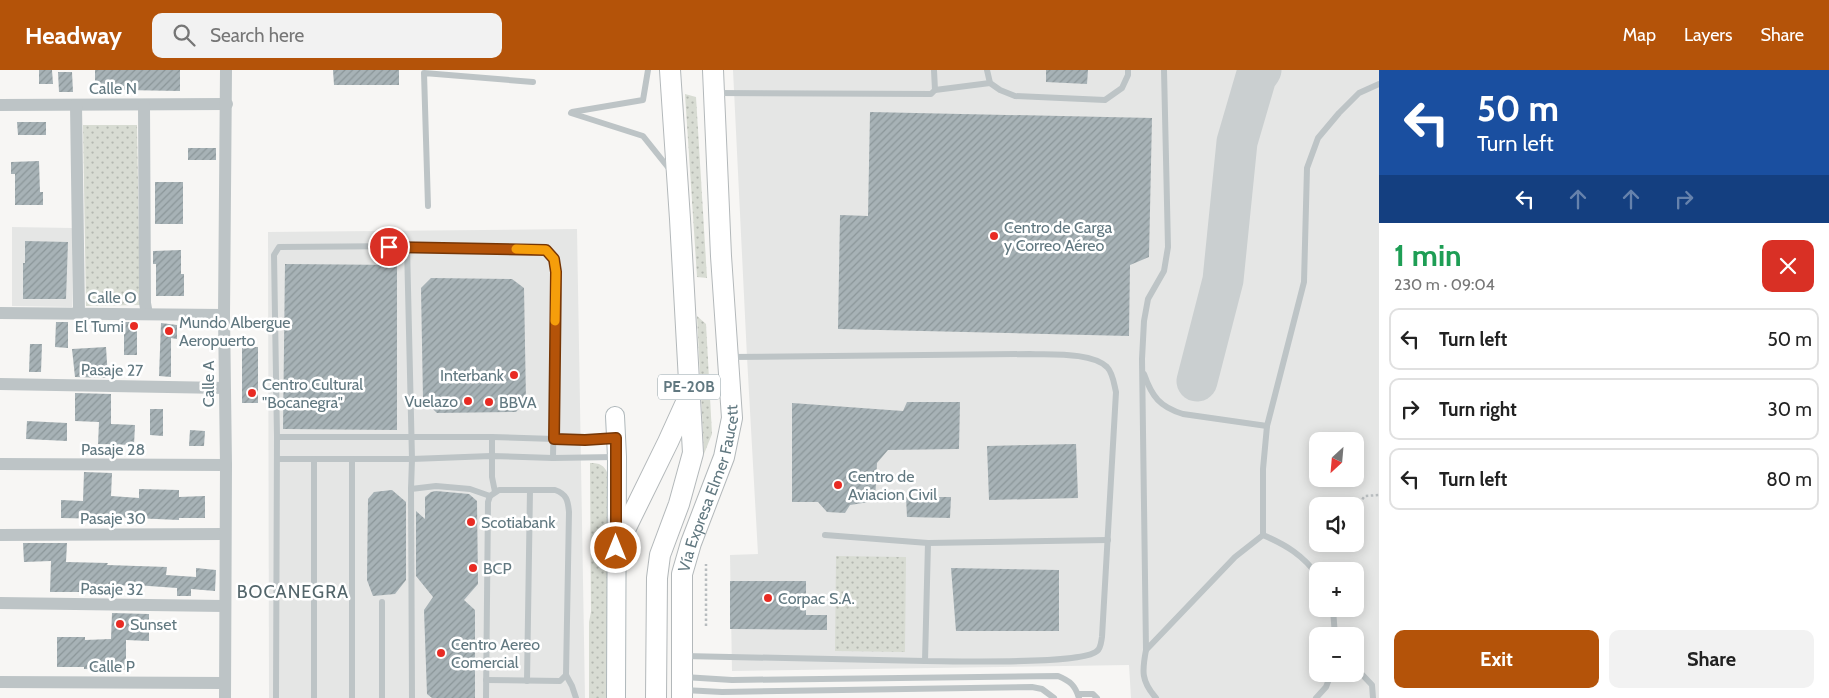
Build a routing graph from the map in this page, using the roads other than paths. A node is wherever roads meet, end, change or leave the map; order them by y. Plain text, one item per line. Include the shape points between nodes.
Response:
1 (226, 70) edge
2 (648, 70) edge
3 (670, 70) edge
4 (713, 70) edge
5 (934, 70) edge
6 (987, 70) edge
7 (1128, 70) edge
8 (1164, 70) edge
9 (424, 71) edge
10 (534, 82) dead end
11 (990, 83) junction
12 (1379, 84) edge
13 (935, 90) junction
14 (714, 93) junction
15 (144, 104) junction
16 (227, 104) junction
17 (0, 105) edge
18 (76, 105) junction
19 (677, 177) junction
20 (428, 206) dead end
21 (407, 246) junction
22 (0, 313) edge
23 (79, 314) junction
24 (147, 314) junction
25 (224, 315) junction
26 (728, 357) junction
27 (1142, 371) junction
28 (0, 384) edge
29 (224, 388) junction
30 (690, 394) junction
31 (615, 416) dead end
32 (1267, 426) junction
33 (277, 437) junction
34 (492, 437) junction
35 (412, 438) junction
36 (616, 438) junction
37 (554, 439) junction
38 (491, 456) junction
39 (617, 457) junction
40 (553, 458) junction
41 (277, 459) junction
42 (314, 459) junction
43 (352, 459) junction
44 (412, 459) junction
45 (0, 464) edge
46 (226, 465) junction
47 (411, 489) junction
48 (530, 490) junction
49 (493, 494) junction
50 (225, 534) junction
51 (0, 535) edge
52 (824, 535) dead end
53 (1264, 535) junction
54 (1108, 540) junction
55 (928, 543) junction
56 (616, 548) junction
57 (1309, 566) edge
58 (382, 602) dead end
59 (0, 603) edge
60 (224, 606) junction
61 (1146, 650) junction
62 (681, 656) junction
63 (925, 661) junction
64 (566, 675) junction
65 (1364, 676) edge
66 (486, 680) junction
67 (527, 681) junction
68 (0, 682) edge
69 (1328, 682) edge
70 (224, 683) junction
71 (682, 688) edge
72 (1078, 696) edge
73 (224, 698) edge
74 (276, 698) edge
75 (314, 698) edge
76 (352, 698) edge
77 (382, 698) edge
78 (412, 698) edge
79 (486, 698) edge
80 (576, 698) edge
81 (616, 698) edge
82 (656, 698) edge
83 (1054, 698) edge
84 (1098, 698) edge
85 (1156, 698) edge
86 (1316, 698) edge
87 (1373, 698) edge

1 - 16 street, Calle A
2 - 19 lane via 642,100 570,113 643,136
3 - 19 highway, Vía Expresa Elmer Faucett / PE-20B
4 - 14 highway, Vía Expresa Elmer Faucett / PE-20B
5 - 13 lane
6 - 11 lane
7 - 11 lane via 1122,88 1105,100 1015,96
8 - 27 lane via 1168,247 1164,271 1148,299
9 - 10 lane
9 - 20 lane
11 - 13 lane
12 - 32 lane via 1360,93 1339,113 1318,138 1307,168 1304,282
13 - 14 lane via 931,94
14 - 26 highway, Vía Expresa Elmer Faucett / PE-20B
15 - 16 street, Calle N
15 - 18 street, Calle N
15 - 24 street
16 - 25 street, Calle A
17 - 18 street, Calle N
18 - 23 street
19 - 30 highway, Vía Expresa Elmer Faucett / PE-20B
21 - 33 lane via 279,247 274,255
21 - 35 lane
21 - 37 lane via 546,250 554,259
22 - 23 street, Calle O
23 - 24 street, Calle O
24 - 25 street, Calle O
25 - 29 street, Calle A
26 - 54 lane via 1030,354 1090,358 1106,366 1116,392
26 - 62 highway, Vía Expresa Elmer Faucett / PE-20B via 732,418 724,457 684,561
27 - 32 lane via 1153,395 1170,410
27 - 61 lane
28 - 29 street, Pasaje 27
29 - 46 street, Calle A
30 - 56 highway
30 - 82 highway, Vía Expresa Elmer Faucett / PE-20B via 693,453 660,555 657,578
31 - 36 main road
32 - 53 lane via 1263,469
33 - 35 lane
33 - 41 lane
34 - 35 lane
34 - 37 lane
34 - 38 lane
35 - 44 lane
36 - 37 lane
36 - 39 main road
37 - 40 lane
38 - 40 lane
38 - 44 lane
38 - 49 lane
39 - 40 lane
39 - 56 main road
41 - 42 lane
41 - 74 lane
42 - 43 lane
42 - 75 lane
43 - 44 lane
43 - 76 lane
44 - 47 lane
45 - 46 street, Pasaje 28
46 - 50 street, Calle A
47 - 49 lane via 436,486
47 - 78 lane
48 - 49 lane via 499,490
48 - 64 lane via 555,490 568,499
48 - 67 lane
49 - 66 lane via 488,502
50 - 51 street, Pasaje 30
50 - 60 street, Calle A
52 - 55 lane
53 - 57 lane via 1288,546
53 - 61 lane via 1235,557
54 - 55 lane
54 - 63 lane via 1102,637 1097,652 1070,660
55 - 63 lane
56 - 81 main road
58 - 77 lane
59 - 60 street, Pasaje 32
60 - 70 street, Calle A
61 - 85 lane via 1144,683
62 - 63 lane
62 - 71 highway, Vía Expresa Elmer Faucett / PE-20B
64 - 67 lane via 560,681
64 - 80 lane
65 - 87 lane via 1372,685
66 - 67 lane
66 - 79 lane
68 - 70 street, Calle P
69 - 86 lane
70 - 73 street, Calle A
71 - 72 lane via 732,680 1058,676 1076,688
71 - 83 lane via 722,692 1032,687 1042,689
72 - 84 lane via 1093,694

